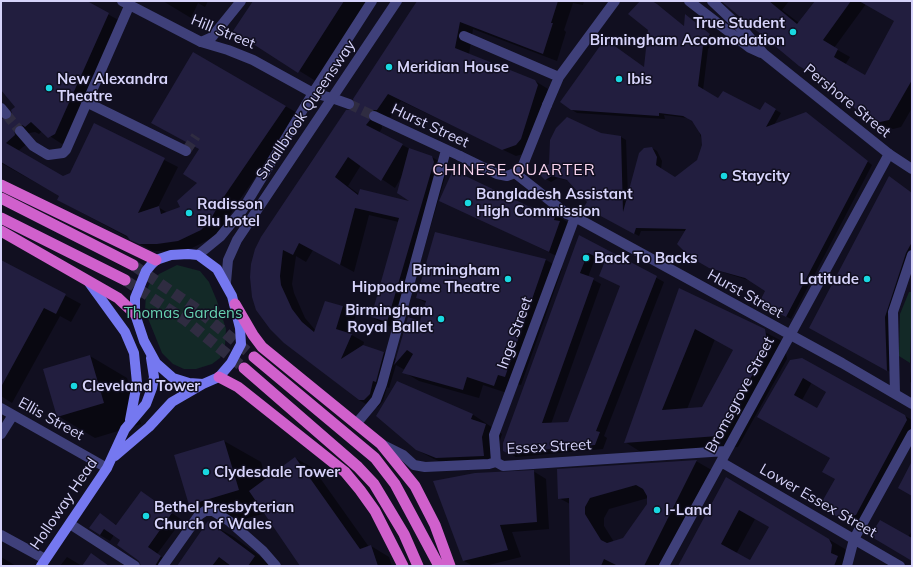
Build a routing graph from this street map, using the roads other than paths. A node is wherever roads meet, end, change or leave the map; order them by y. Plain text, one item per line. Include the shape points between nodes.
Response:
1 (142, 1) edge
2 (240, 1) edge
3 (372, 1) edge
4 (398, 1) edge
5 (615, 1) edge
6 (689, 1) edge
7 (712, 1) edge
8 (126, 3) edge
9 (146, 12) junction
10 (464, 36) dead end
11 (201, 42) junction
12 (764, 54) junction
13 (559, 77) junction
14 (313, 92) junction
15 (332, 98) junction
16 (86, 102) junction
17 (349, 104) tunnel mouth
18 (374, 116) tunnel mouth
19 (20, 131) tunnel mouth
20 (446, 150) junction
21 (186, 151) dead end
22 (889, 154) junction
23 (912, 169) edge
24 (515, 173) junction
25 (1, 184) edge
26 (1, 198) edge
27 (575, 217) junction
28 (1, 218) edge
29 (1, 231) edge
30 (198, 255) junction
31 (912, 255) edge
32 (156, 260) junction
33 (133, 265) tunnel mouth
34 (125, 280) tunnel mouth
35 (88, 281) junction
36 (226, 282) junction
37 (235, 304) junction
38 (135, 314) junction
39 (789, 335) junction
40 (150, 354) junction
41 (254, 357) tunnel mouth
42 (244, 368) tunnel mouth
43 (220, 378) junction
44 (203, 384) junction
45 (895, 394) junction
46 (912, 404) edge
47 (1, 408) edge
48 (13, 415) junction
49 (129, 422) junction
50 (356, 424) junction
51 (1, 434) edge
52 (912, 434) edge
53 (381, 444) junction
54 (726, 451) junction
55 (113, 458) junction
56 (496, 462) junction
57 (720, 462) junction
58 (107, 468) junction
59 (70, 524) junction
60 (1, 535) edge
61 (854, 539) junction
62 (43, 563) edge
63 (134, 566) edge
64 (164, 566) edge
65 (276, 566) edge
66 (403, 566) edge
67 (418, 566) edge
68 (439, 566) edge
69 (450, 566) edge
70 (664, 566) edge
71 (847, 566) edge
72 (900, 566) edge

1 - 9 street
2 - 11 street via 212,36
3 - 14 street, Smallbrook Queensway
4 - 15 street, Smallbrook Queensway
5 - 13 street
6 - 12 street, Pershore Street via 750,48
7 - 12 street, Pershore Street via 746,32
8 - 9 street, Hill Street
8 - 16 street
9 - 11 street, Hill Street
10 - 13 street
11 - 14 street, Hill Street via 253,60
12 - 22 street, Pershore Street
13 - 24 street via 523,165
14 - 15 street, Hill Street
14 - 30 street, Smallbrook Queensway via 243,209 220,237
15 - 17 street
15 - 36 street, Smallbrook Queensway via 237,240 228,260
16 - 19 street via 63,153 48,155 33,146
16 - 21 street
18 - 20 street, Hurst Street
20 - 24 street, Hurst Street via 497,174 507,176
20 - 50 street via 382,384 376,400
22 - 23 street, Pershore Street
22 - 39 street, Bromsgrove Street
24 - 27 street, Hurst Street via 566,213
25 - 32 highway
26 - 33 highway
27 - 39 street, Hurst Street
27 - 56 street, Inge Street via 494,435
28 - 34 highway
29 - 35 highway
30 - 32 main road via 171,255
30 - 36 main road via 217,269
31 - 45 street via 893,312
32 - 38 main road via 146,271 138,288
35 - 38 highway via 118,298
35 - 49 main road via 125,332 134,353 137,383
36 - 37 main road
37 - 43 main road via 240,344
37 - 50 highway via 262,347
38 - 40 main road
39 - 45 street, Hurst Street
39 - 54 street, Bromsgrove Street
40 - 44 main road via 173,378
40 - 49 main road, Holloway Head via 154,377 152,388 146,404
41 - 68 highway via 375,458 395,484
42 - 67 highway via 358,467 374,484 404,534
43 - 44 main road
43 - 66 highway via 238,387 345,472 375,511
44 - 55 main road, Holloway Head via 172,402 149,427
45 - 46 street, Hurst Street
47 - 48 street, Ellis Street
48 - 51 street
48 - 58 street, Ellis Street
49 - 55 main road, Holloway Head
50 - 53 highway
52 - 61 street
53 - 56 street, Essex Street via 403,455 414,465 426,467
53 - 69 highway via 415,486 435,525
54 - 56 street, Essex Street via 503,466
54 - 57 street, Bromsgrove Street
55 - 58 main road, Holloway Head
57 - 61 street, Lower Essex Street
57 - 70 street, Bromsgrove Street
58 - 59 main road, Holloway Head
59 - 62 main road, Holloway Head
59 - 63 street
60 - 62 street
61 - 71 street
61 - 72 street, Lower Essex Street
64 - 65 street via 199,515 205,511 213,511 229,521 263,550

